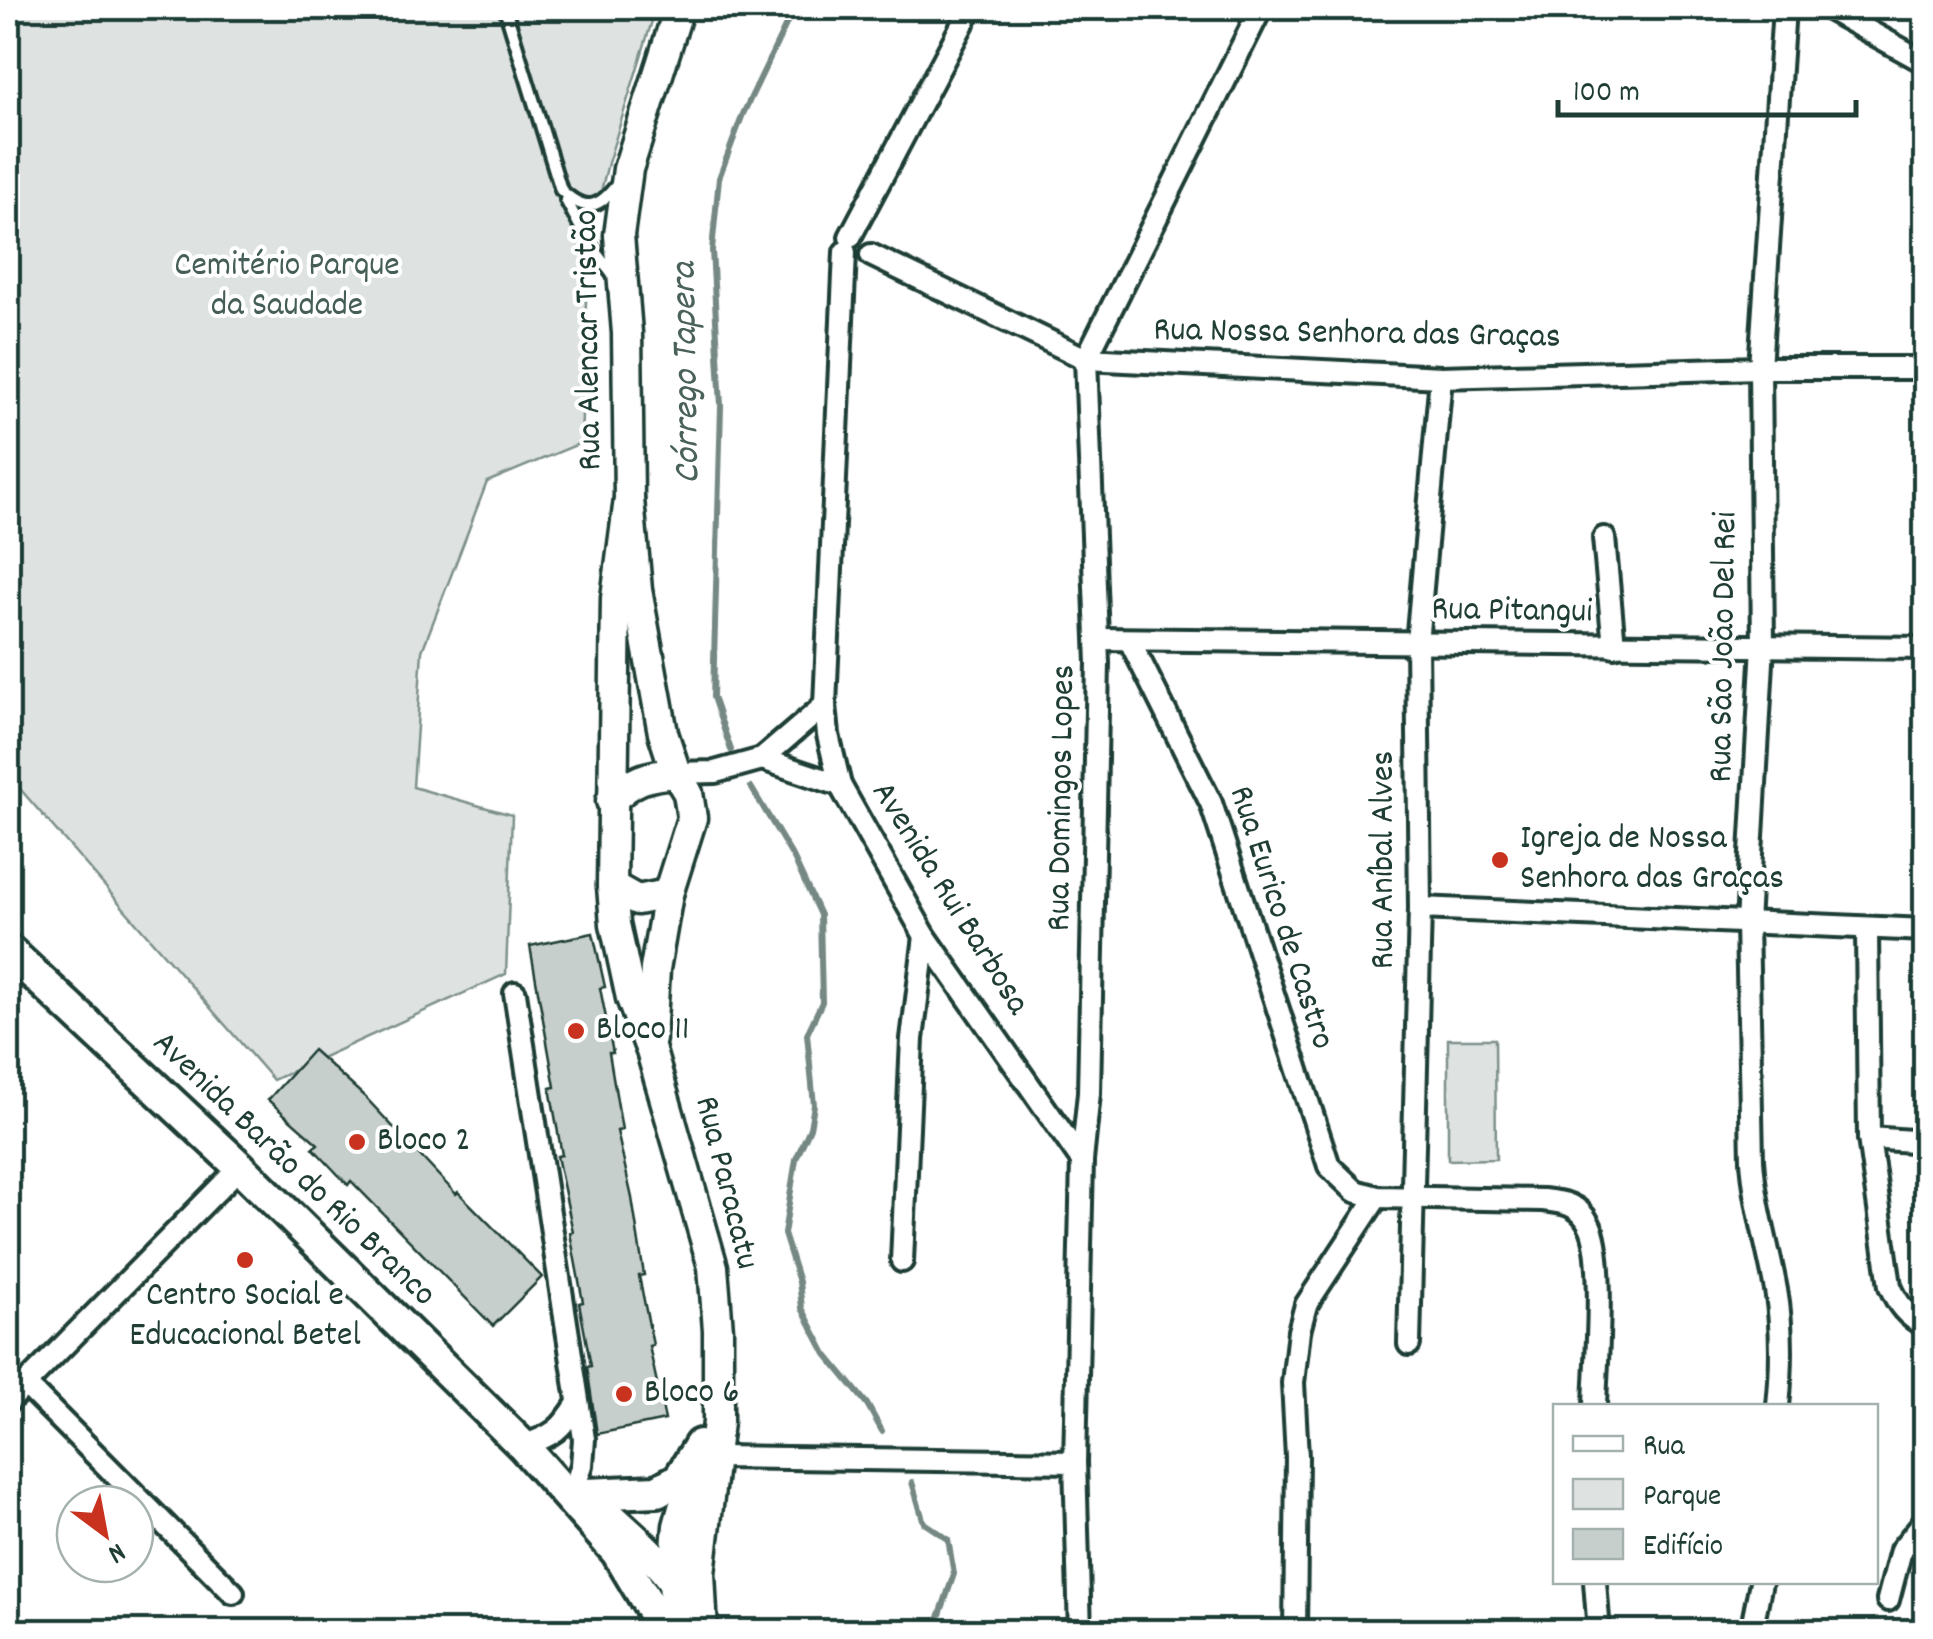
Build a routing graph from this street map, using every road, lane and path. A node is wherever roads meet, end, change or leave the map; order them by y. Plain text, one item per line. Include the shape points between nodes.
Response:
1 (505, 8) edge
2 (679, 8) edge
3 (971, 8) edge
4 (1261, 8) edge
5 (1784, 8) edge
6 (1826, 8) edge
7 (1926, 63) edge
8 (628, 169) junction
9 (561, 190) junction
10 (860, 249) junction
11 (624, 290) junction
12 (1086, 359) junction
13 (1760, 368) junction
14 (1926, 368) edge
15 (1441, 377) junction
16 (629, 500) junction
17 (1604, 538) dead end
18 (1098, 639) junction
19 (1130, 641) junction
20 (1417, 643) junction
21 (1762, 645) junction
22 (1614, 646) junction
23 (1926, 648) edge
24 (826, 704) junction
25 (762, 759) junction
26 (716, 772) junction
27 (676, 773) junction
28 (840, 785) junction
29 (611, 801) junction
30 (692, 818) junction
31 (612, 886) junction
32 (668, 894) junction
33 (1420, 908) junction
34 (1747, 922) junction
35 (1867, 930) junction
36 (1926, 930) edge
37 (925, 936) junction
38 (8, 950) edge
39 (516, 994) dead end
40 (651, 1051) junction
41 (1090, 1093) junction
42 (1048, 1113) junction
43 (1869, 1138) junction
44 (1926, 1142) edge
45 (1082, 1161) junction
46 (240, 1167) junction
47 (1377, 1197) junction
48 (1410, 1198) junction
49 (902, 1261) dead end
50 (1926, 1326) edge
51 (1409, 1344) dead end
52 (25, 1384) junction
53 (8, 1402) edge
54 (578, 1403) junction
55 (1595, 1404) edge
56 (1778, 1404) edge
57 (524, 1446) junction
58 (707, 1451) junction
59 (1076, 1462) junction
60 (581, 1490) junction
61 (1926, 1519) edge
62 (674, 1580) junction
63 (1594, 1584) edge
64 (1760, 1584) edge
65 (232, 1594) dead end
66 (1888, 1600) dead end
67 (665, 1632) edge
68 (676, 1632) edge
69 (700, 1632) edge
70 (1080, 1632) edge
71 (1295, 1632) edge
72 (1599, 1632) edge
73 (1752, 1632) edge

1 - 9 lane
2 - 8 main road, Rua Alencar Tristão
3 - 10 street, Avenida Rui Barbosa via 872,199
4 - 12 street, Rua Domingos Lopes
5 - 13 street, Rua São João Del Rei
6 - 7 street
8 - 9 lane via 606,200 593,206
8 - 11 main road, Rua Alencar Tristão via 620,235
9 - 11 lane
10 - 12 street, Rua Nossa Senhora das Graças
10 - 24 street, Avenida Rui Barbosa via 842,288
11 - 16 main road, Rua Alencar Tristão
12 - 15 street, Rua Nossa Senhora das Graças
12 - 18 street, Rua Domingos Lopes
13 - 14 street, Rua Nossa Senhora das Graças
13 - 15 street, Rua Nossa Senhora das Graças
13 - 21 street, Rua São João Del Rei
15 - 20 street, Rua Aníbal Alves
16 - 27 main road, Rua Alencar Tristão via 650,666
16 - 29 main road, Rua Alencar Tristão via 616,598
17 - 22 street
18 - 19 street, Rua Pitangui
18 - 41 street, Rua Domingos Lopes
19 - 20 street, Rua Pitangui
19 - 47 street, Rua Eurico de Castro via 1212,803 1320,1147 1341,1180
20 - 22 street, Rua Pitangui
20 - 33 street, Rua Aníbal Alves
21 - 22 street, Rua Pitangui
21 - 23 street, Rua Pitangui
21 - 34 street, Rua São João Del Rei
24 - 25 street
24 - 28 street, Avenida Rui Barbosa
25 - 26 street
25 - 28 street
26 - 27 street
26 - 30 street
27 - 29 main road via 629,783
27 - 30 main road
28 - 37 street, Avenida Rui Barbosa
29 - 31 main road, Rua Paracatu
30 - 32 main road, Rua Paracatu
31 - 32 main road via 637,900
31 - 40 main road, Rua Paracatu via 631,998
32 - 40 main road, Rua Paracatu
33 - 34 street
33 - 48 street, Rua Aníbal Alves
34 - 35 street
34 - 56 street, Rua São João Del Rei via 1754,1197 1776,1290
35 - 36 street
35 - 43 street
37 - 42 street, Avenida Rui Barbosa
37 - 49 street via 912,1040
38 - 46 main road, Avenida Barão do Rio Branco
39 - 54 street
40 - 58 main road, Rua Paracatu via 714,1267 716,1396
41 - 42 street via 1068,1110
41 - 45 street, Rua Domingos Lopes
42 - 45 street, Avenida Rui Barbosa
43 - 44 street
43 - 50 street via 1890,1286 1897,1304
45 - 59 street, Rua Domingos Lopes
46 - 52 street
46 - 57 main road, Avenida Barão do Rio Branco
47 - 48 street
47 - 71 street via 1306,1305 1299,1331 1293,1383
48 - 51 street, Rua Aníbal Alves
48 - 55 street via 1567,1202 1580,1212 1598,1254
52 - 53 street
52 - 65 street
54 - 57 street via 550,1437
54 - 60 street
57 - 60 main road, Avenida Barão do Rio Branco
57 - 67 main road, Avenida Barão do Rio Branco via 617,1552
58 - 59 street
58 - 60 main road via 658,1491
58 - 62 main road, Rua Paracatu via 678,1526
58 - 69 main road, Rua Paracatu
59 - 70 street, Rua Domingos Lopes
60 - 62 main road, Avenida Barão do Rio Branco
61 - 66 street via 1901,1550
62 - 68 main road, Rua Paracatu
62 - 69 main road
63 - 72 street
64 - 73 street

